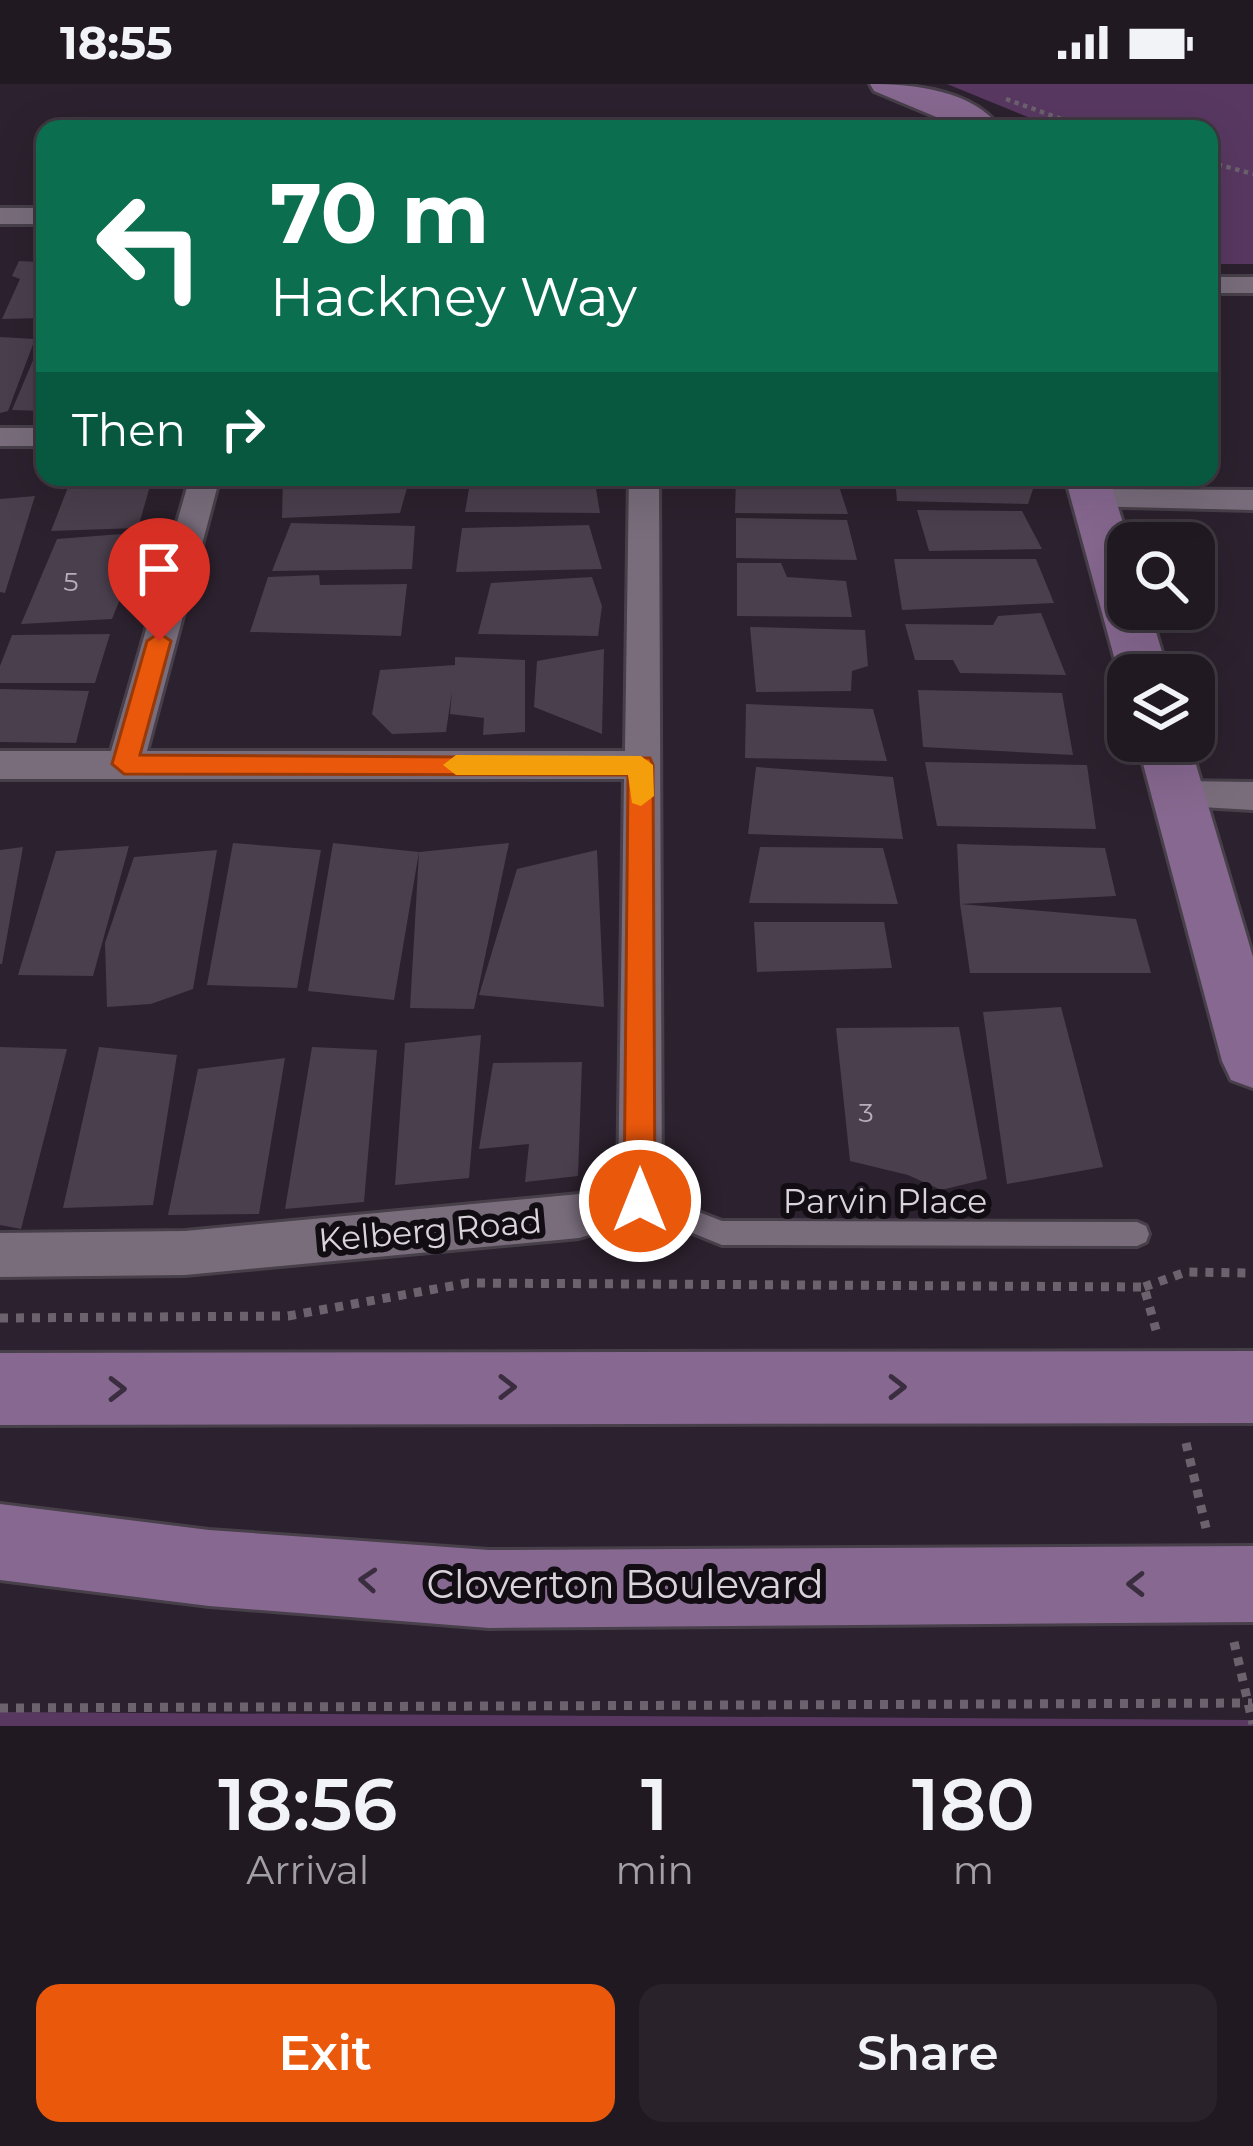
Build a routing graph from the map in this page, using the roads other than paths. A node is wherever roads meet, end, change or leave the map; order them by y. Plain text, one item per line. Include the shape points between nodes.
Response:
1 (886, 84) edge
2 (970, 120) edge
3 (0, 216) edge
4 (36, 216) edge
5 (1218, 285) edge
6 (1253, 285) edge
7 (0, 437) edge
8 (36, 437) edge
9 (202, 486) edge
10 (644, 486) edge
11 (1090, 488) edge
12 (1253, 500) edge
13 (1138, 654) edge
14 (1169, 762) edge
15 (124, 764) junction
16 (0, 765) edge
17 (641, 765) junction
18 (1179, 795) junction
19 (1253, 796) edge
20 (1253, 1061) edge
21 (640, 1201) junction
22 (1137, 1234) dead end
23 (0, 1255) edge
24 (1253, 1387) edge
25 (0, 1389) edge
26 (0, 1542) edge
27 (1253, 1584) edge

1 - 2 street
3 - 4 street
5 - 6 street
7 - 8 street
9 - 15 street
10 - 17 street
11 - 12 street
11 - 13 street
14 - 18 street
15 - 16 street
15 - 17 street
17 - 21 street
18 - 19 street
18 - 20 street
21 - 22 lane, Parvin Place via 722,1233
21 - 23 street, Kelberg Road via 579,1216 184,1252
25 -> 24 street
27 -> 26 street, Cloverton Boulevard via 489,1589

